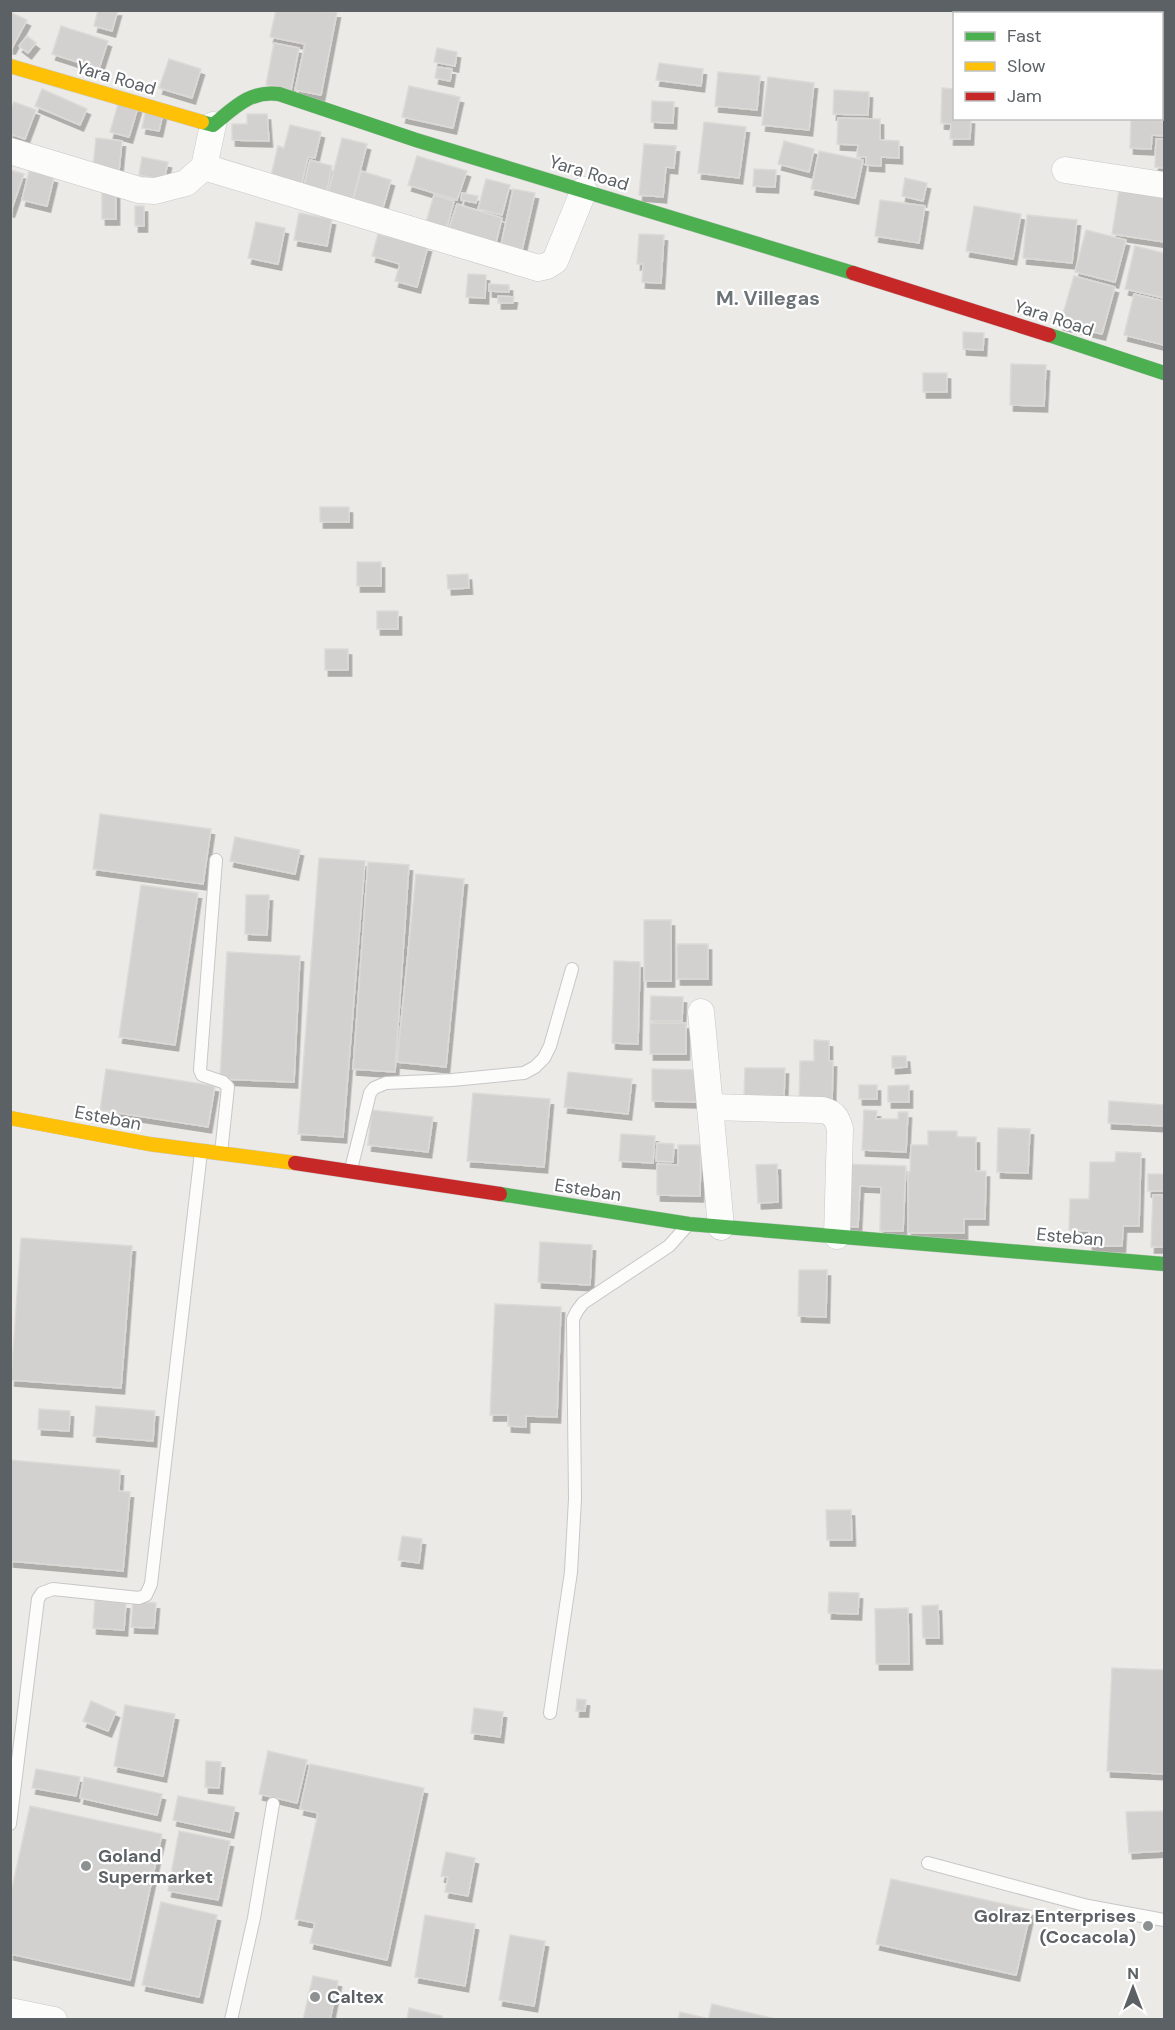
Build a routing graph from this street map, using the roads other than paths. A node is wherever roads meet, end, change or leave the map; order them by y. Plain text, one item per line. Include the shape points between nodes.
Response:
1 (10, 66) edge
2 (213, 126) junction
3 (10, 151) edge
4 (204, 167) junction
5 (1065, 170) dead end
6 (1164, 185) edge
7 (584, 190) junction
8 (1164, 373) edge
9 (216, 860) dead end
10 (572, 969) dead end
11 (701, 1011) dead end
12 (710, 1107) junction
13 (10, 1119) edge
14 (201, 1152) junction
15 (220, 1154) junction
16 (350, 1170) junction
17 (689, 1224) junction
18 (721, 1227) junction
19 (837, 1236) junction
20 (1164, 1264) edge
21 (550, 1713) dead end
22 (273, 1804) dead end
23 (10, 1824) edge
24 (928, 1863) dead end
25 (1164, 1920) edge
26 (10, 2011) edge
27 (54, 2019) edge
28 (231, 2019) edge

1 - 2 street, Yara Road
2 - 4 street
2 - 7 street, Yara Road via 257,92 270,92
3 - 4 street via 147,190 170,189 186,183
4 - 7 street via 538,268 555,261
5 - 6 street
7 - 8 street, Yara Road
9 - 15 lane via 200,1070 202,1075 228,1087
10 - 16 lane via 550,1046 535,1067 524,1073 386,1083 374,1088
11 - 12 street
12 - 18 street
12 - 19 street via 831,1112 840,1129
13 - 14 street, Esteban
14 - 15 street, Esteban
14 - 23 lane via 151,1584 146,1595 139,1598 53,1589 38,1599
15 - 16 street, Esteban
16 - 17 street, Esteban
17 - 18 street, Esteban
17 - 21 lane via 669,1246 583,1303 573,1319 576,1499 571,1572
18 - 19 street, Esteban
19 - 20 street, Esteban
22 - 28 lane via 254,1918
24 - 25 lane via 1088,1906
26 - 27 street

